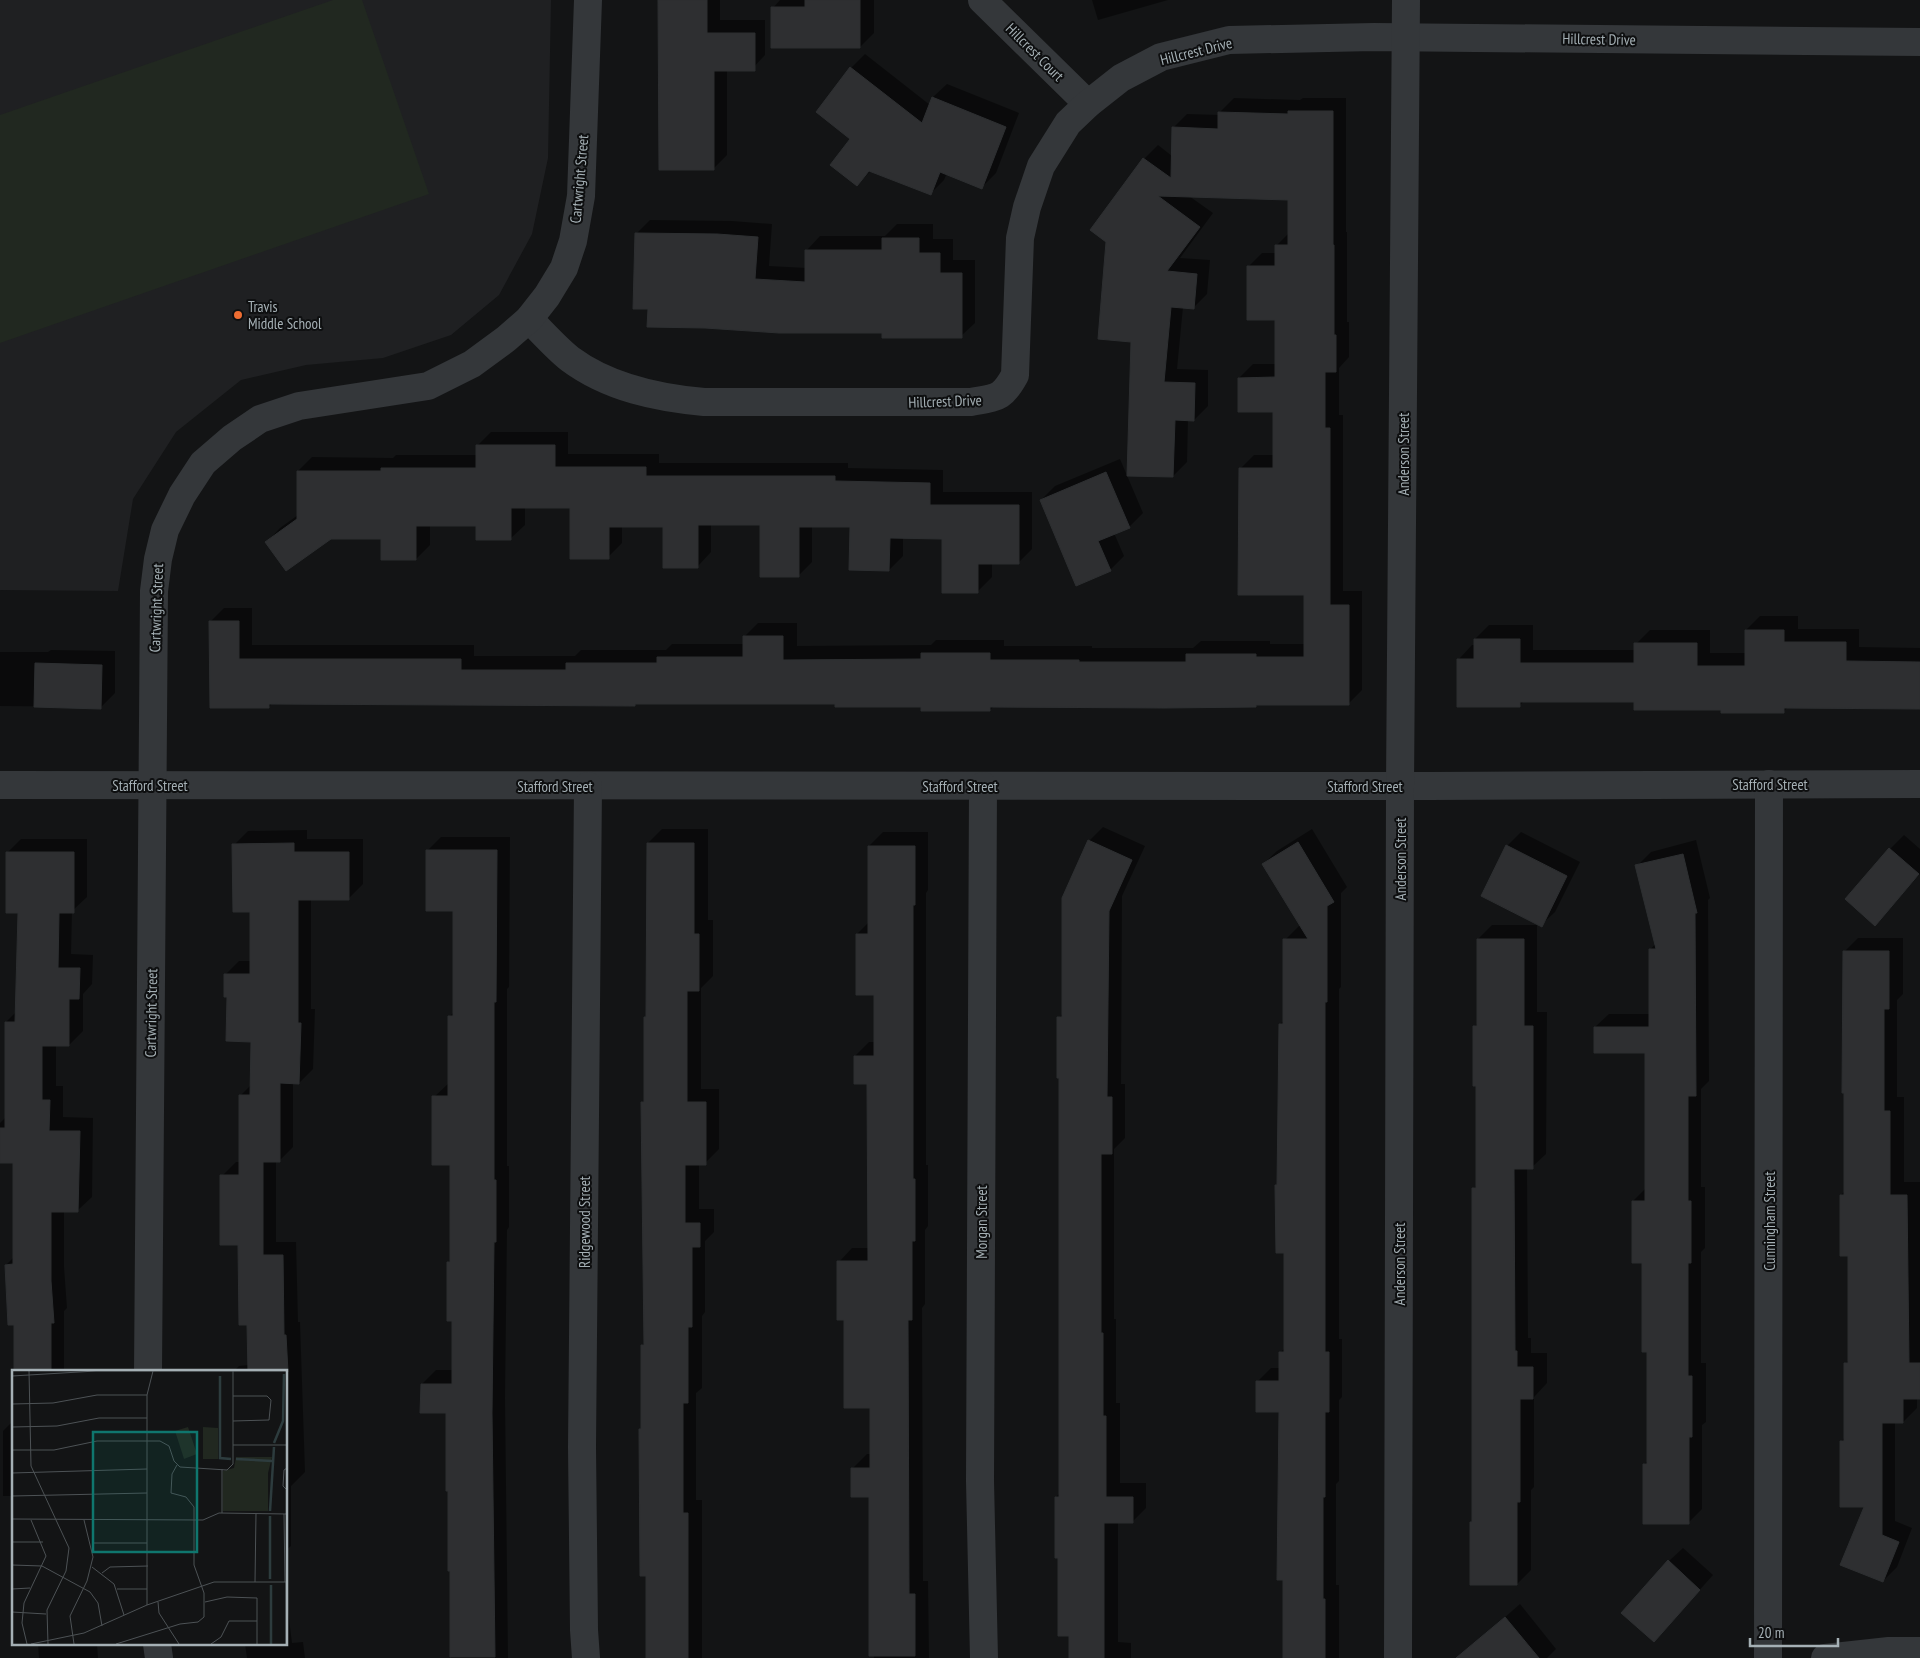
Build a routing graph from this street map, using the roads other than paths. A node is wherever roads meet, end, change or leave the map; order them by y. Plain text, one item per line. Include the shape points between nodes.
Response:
1 (588, 0) edge
2 (982, 0) edge
3 (1406, 0) edge
4 (1406, 38) junction
5 (1920, 42) edge
6 (1088, 104) junction
7 (529, 319) junction
8 (1769, 784) junction
9 (1920, 784) edge
10 (0, 785) edge
11 (154, 785) junction
12 (588, 786) junction
13 (984, 786) junction
14 (1400, 786) junction
15 (148, 1370) edge
16 (1920, 1651) edge
17 (586, 1658) edge
18 (984, 1658) edge
19 (1398, 1658) edge
20 (1768, 1658) edge
21 (1824, 1658) edge

1 - 7 street, Cartwright Street via 581,196 573,241 564,268
2 - 6 street, Hillcrest Court
3 - 4 street, Anderson Street
4 - 5 street, Hillcrest Drive
4 - 6 street, Hillcrest Drive via 1229,40 1161,57 1121,78
4 - 14 street, Anderson Street
6 - 7 street, Hillcrest Drive via 1068,123 1041,166 1027,207 1020,238 1015,375 1006,391 995,398 971,402 704,402 668,399 632,390 600,377 570,359
7 - 11 street, Cartwright Street via 472,364 428,386 299,406 260,419 203,464 164,530 158,559 154,591
8 - 9 street, Stafford Street
8 - 14 street, Stafford Street
8 - 20 street, Cunningham Street
10 - 11 street, Stafford Street
11 - 12 street, Stafford Street
11 - 15 street, Cartwright Street
12 - 13 street, Stafford Street
12 - 17 street, Ridgewood Street via 582,1446
13 - 14 street, Stafford Street
13 - 18 street, Morgan Street via 980,1481
14 - 19 street, Anderson Street
16 - 21 street

